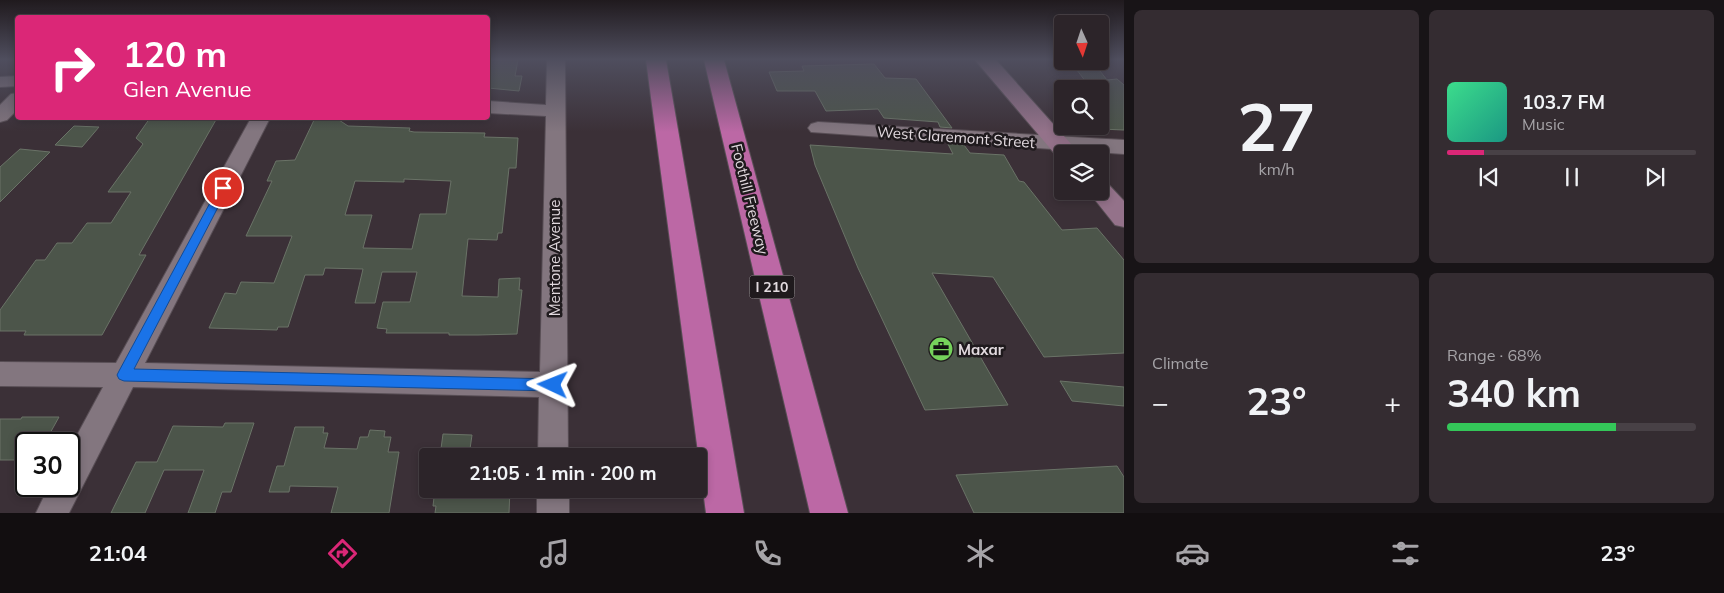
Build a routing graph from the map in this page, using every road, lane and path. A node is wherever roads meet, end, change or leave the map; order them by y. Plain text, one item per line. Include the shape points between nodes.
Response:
1 (556, 84) edge
2 (660, 84) edge
3 (720, 84) edge
4 (1005, 84) edge
5 (15, 101) edge
6 (490, 107) edge
7 (555, 111) junction
8 (0, 116) edge
9 (259, 120) edge
10 (818, 128) dead end
11 (1060, 145) edge
12 (1054, 147) edge
13 (1109, 147) edge
14 (1124, 147) edge
15 (1108, 200) edge
16 (1124, 218) edge
17 (0, 374) edge
18 (124, 375) junction
19 (553, 385) junction
20 (553, 448) edge
21 (80, 459) edge
22 (60, 497) edge
23 (553, 498) edge
24 (52, 513) edge
25 (553, 513) edge
26 (725, 513) edge
27 (830, 513) edge

1 - 7 street, Mentone Avenue
2 - 26 highway
3 - 27 highway, Foothill Freeway / I 210
4 - 11 main road
5 - 8 street
6 - 7 street
7 - 19 street, Mentone Avenue
9 - 18 street
10 - 12 street, West Claremont Street
13 - 14 street, West Claremont Street
15 - 16 main road
17 - 18 street
18 - 19 street
18 - 21 street
19 - 20 street, Mentone Avenue
22 - 24 street
23 - 25 street

